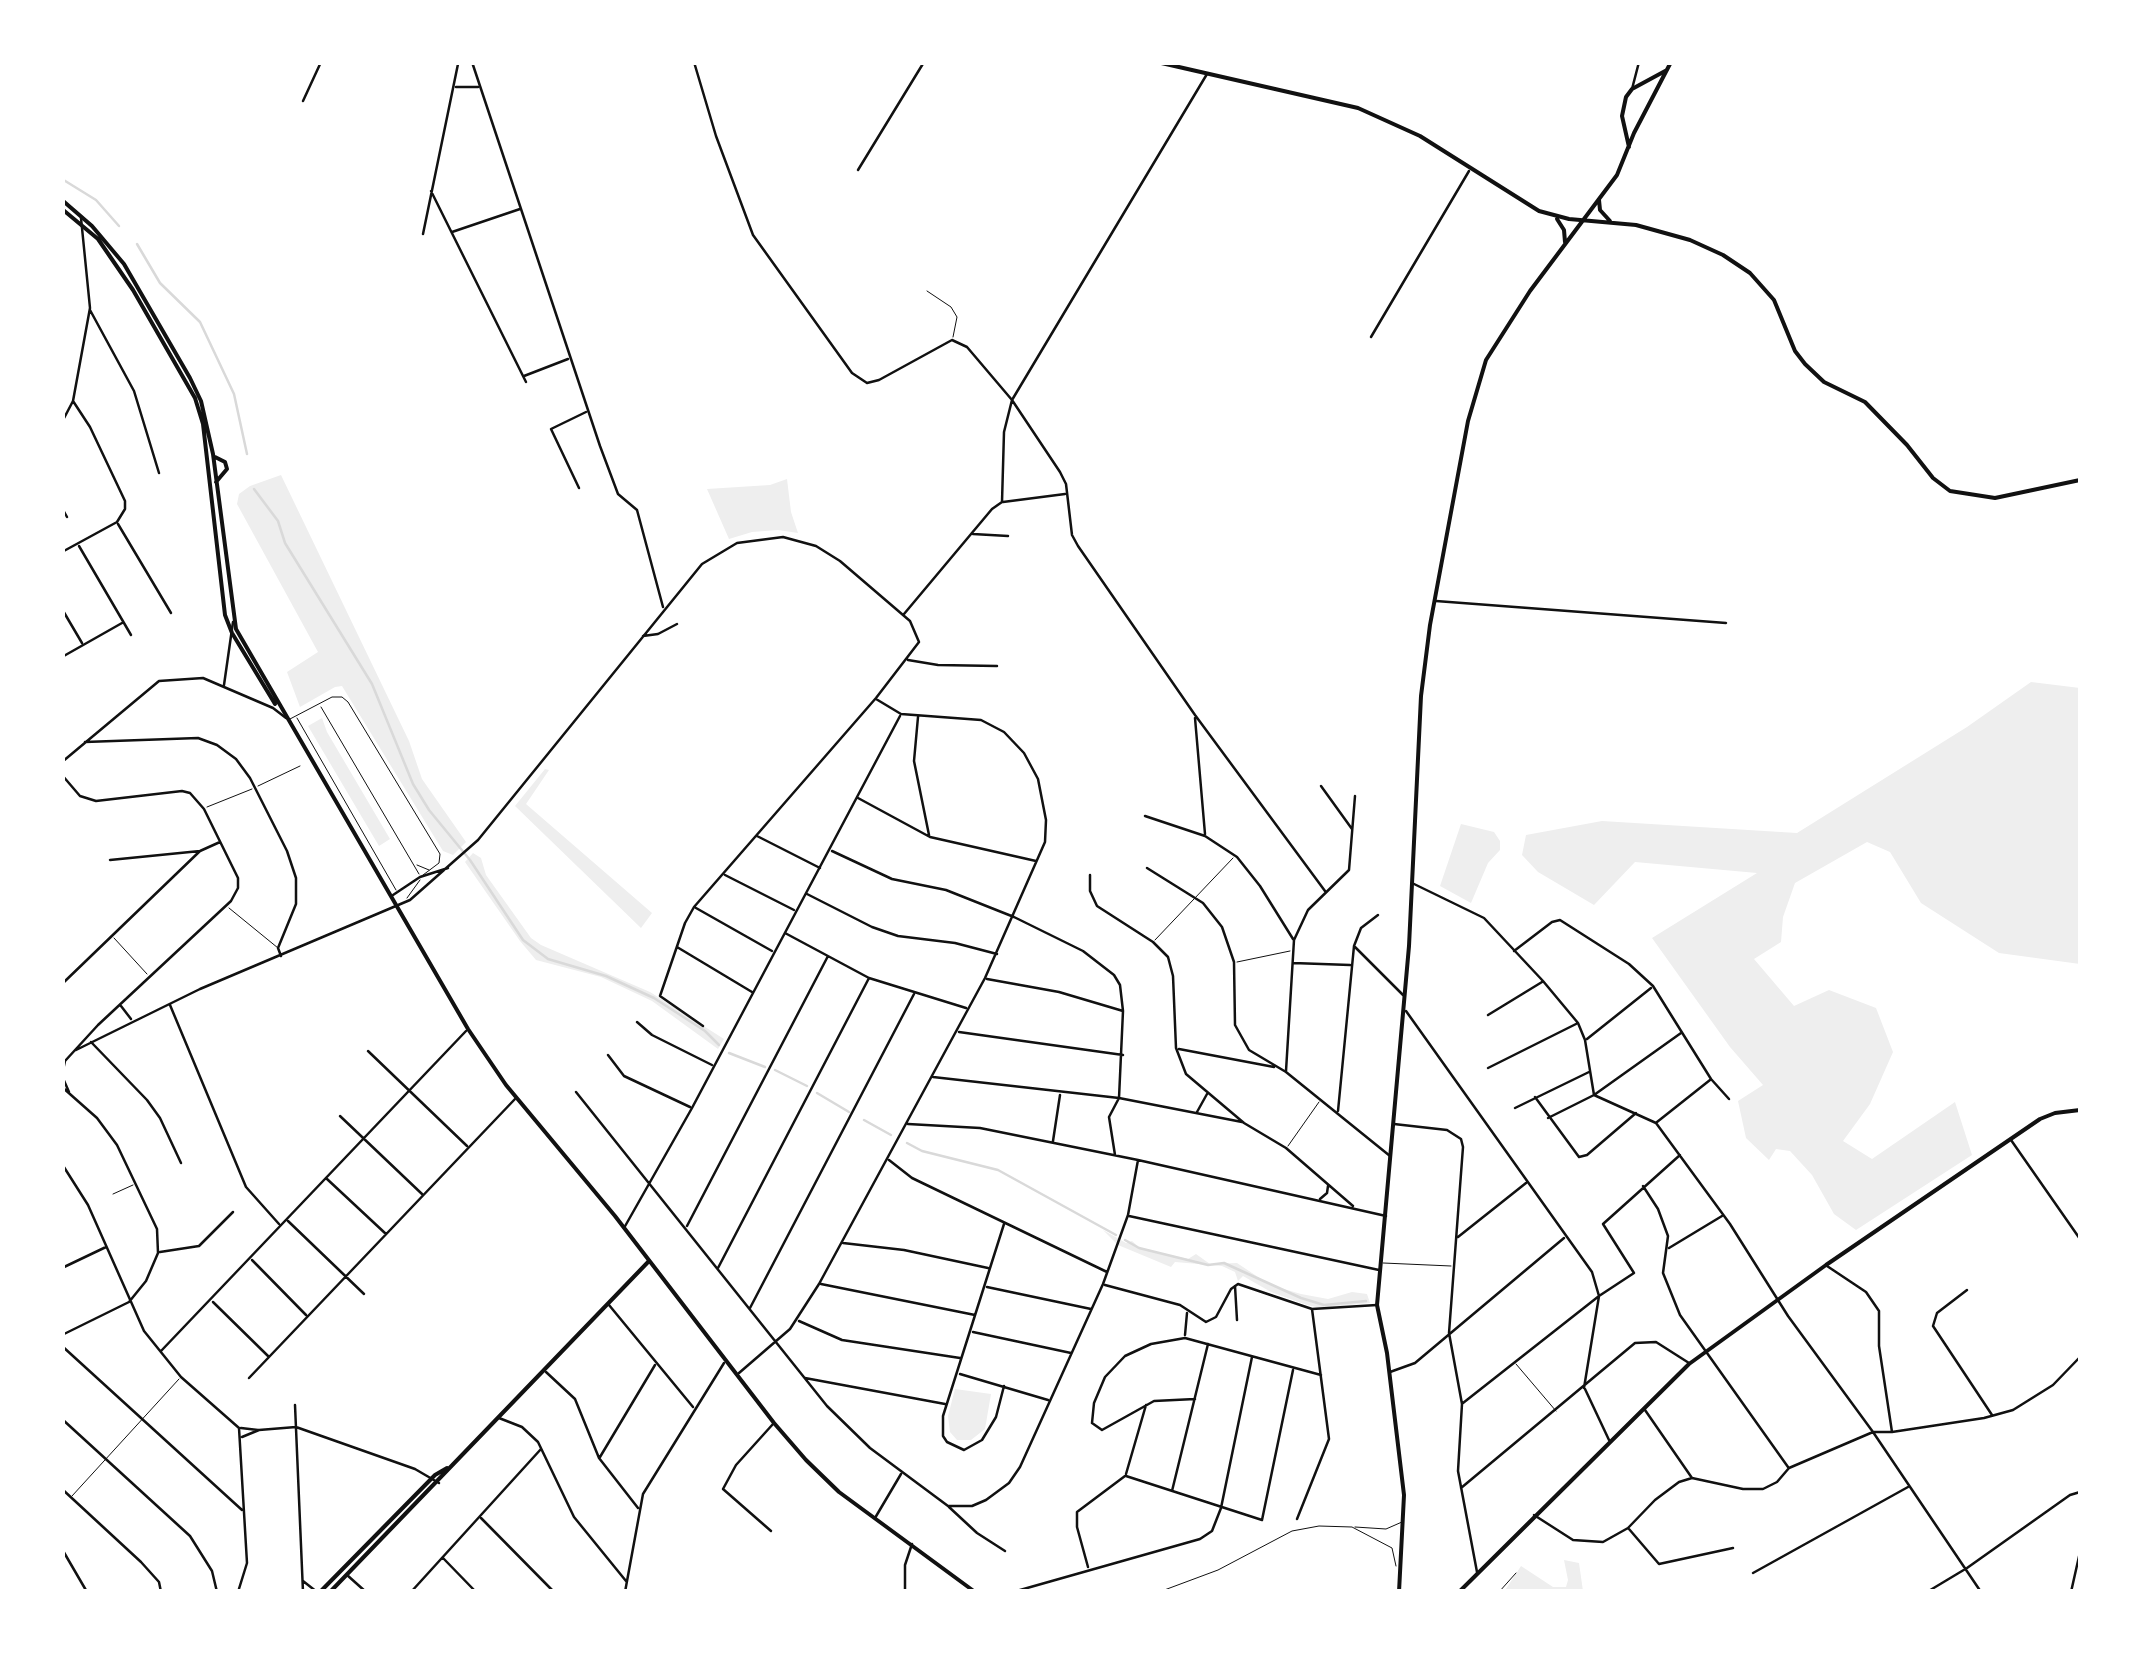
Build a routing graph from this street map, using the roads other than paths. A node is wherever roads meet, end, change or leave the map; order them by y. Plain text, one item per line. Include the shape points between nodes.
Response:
1 (321, 62) edge
2 (472, 62) edge
3 (694, 62) edge
4 (924, 62) edge
5 (1157, 62) edge
6 (1639, 62) edge
7 (1671, 62) edge
8 (460, 63) edge
9 (1666, 70) junction
10 (1207, 73) junction
11 (454, 87) junction
12 (480, 87) junction
13 (1632, 90) junction
14 (303, 101) dead end
15 (1629, 147) junction
16 (1471, 169) junction
17 (858, 170) dead end
18 (431, 192) junction
19 (62, 200) edge
20 (1599, 200) junction
21 (62, 209) edge
22 (520, 209) junction
23 (80, 215) junction
24 (1555, 217) junction
25 (1584, 220) junction
26 (1612, 222) junction
27 (81, 225) junction
28 (450, 233) junction
29 (423, 234) dead end
30 (1564, 247) junction
31 (927, 291) dead end
32 (90, 308) junction
33 (1370, 338) dead end
34 (952, 340) junction
35 (570, 358) junction
36 (523, 376) junction
37 (526, 382) dead end
38 (1012, 400) junction
39 (73, 401) junction
40 (588, 412) junction
41 (62, 422) edge
42 (213, 456) junction
43 (160, 473) dead end
44 (2080, 480) edge
45 (216, 482) junction
46 (579, 488) dead end
47 (1068, 494) junction
48 (1002, 502) junction
49 (62, 508) edge
50 (68, 517) dead end
51 (117, 522) junction
52 (972, 534) junction
53 (1008, 536) dead end
54 (78, 544) junction
55 (62, 552) edge
56 (1435, 601) junction
57 (62, 609) edge
58 (664, 609) junction
59 (171, 613) dead end
60 (904, 615) junction
61 (123, 622) junction
62 (233, 622) junction
63 (1726, 623) dead end
64 (677, 624) dead end
65 (232, 633) junction
66 (131, 635) dead end
67 (642, 636) junction
68 (83, 644) junction
69 (62, 657) edge
70 (907, 659) junction
71 (996, 666) dead end
72 (224, 685) junction
73 (876, 698) junction
74 (592, 699) junction
75 (598, 702) dead end
76 (320, 704) junction
77 (901, 714) junction
78 (1195, 715) junction
79 (918, 717) junction
80 (297, 718) junction
81 (288, 719) junction
82 (86, 742) junction
83 (62, 762) edge
84 (300, 766) dead end
85 (62, 774) edge
86 (1321, 786) dead end
87 (255, 788) junction
88 (1355, 796) dead end
89 (858, 798) junction
90 (204, 808) junction
91 (1145, 816) dead end
92 (1353, 830) junction
93 (756, 835) junction
94 (1205, 836) junction
95 (930, 837) junction
96 (222, 842) junction
97 (830, 850) junction
98 (200, 851) junction
99 (1235, 856) junction
100 (110, 860) dead end
101 (1038, 861) junction
102 (416, 865) junction
103 (436, 866) junction
104 (449, 867) junction
105 (820, 868) junction
106 (1147, 868) dead end
107 (724, 874) junction
108 (1090, 875) dead end
109 (420, 877) junction
110 (1411, 882) junction
111 (1324, 891) junction
112 (398, 892) junction
113 (806, 894) junction
114 (390, 897) junction
115 (1197, 898) junction
116 (403, 904) junction
117 (227, 906) junction
118 (396, 907) junction
119 (694, 908) junction
120 (796, 911) junction
121 (1378, 914) dead end
122 (1014, 917) junction
123 (784, 932) junction
124 (112, 936) junction
125 (1294, 940) junction
126 (1153, 942) junction
127 (676, 946) junction
128 (1354, 946) junction
129 (278, 948) junction
130 (1293, 951) junction
131 (1514, 951) junction
132 (773, 952) junction
133 (997, 954) junction
134 (280, 956) junction
135 (828, 956) junction
136 (1234, 962) junction
137 (1292, 963) junction
138 (1352, 965) junction
139 (149, 977) junction
140 (869, 978) junction
141 (985, 978) junction
142 (1543, 981) junction
143 (62, 984) edge
144 (1653, 986) junction
145 (752, 992) junction
146 (914, 994) junction
147 (1405, 997) junction
148 (120, 1004) junction
149 (169, 1004) junction
150 (1404, 1008) junction
151 (969, 1009) junction
152 (1123, 1011) junction
153 (1488, 1015) dead end
154 (132, 1020) junction
155 (637, 1022) dead end
156 (1578, 1023) junction
157 (703, 1026) dead end
158 (468, 1029) junction
159 (958, 1031) junction
160 (1682, 1032) junction
161 (90, 1040) junction
162 (1586, 1040) junction
163 (1176, 1048) junction
164 (76, 1050) junction
165 (1249, 1050) junction
166 (368, 1051) dead end
167 (608, 1055) dead end
168 (1123, 1055) junction
169 (1243, 1064) junction
170 (713, 1066) junction
171 (1275, 1067) junction
172 (1488, 1068) dead end
173 (1286, 1072) junction
174 (1589, 1072) junction
175 (62, 1076) edge
176 (932, 1077) junction
177 (1711, 1078) junction
178 (62, 1087) edge
179 (410, 1091) junction
180 (576, 1092) dead end
181 (70, 1093) junction
182 (1061, 1093) junction
183 (1208, 1093) junction
184 (1594, 1095) junction
185 (1535, 1097) junction
186 (516, 1098) junction
187 (1119, 1098) junction
188 (1321, 1099) junction
189 (1729, 1099) dead end
190 (692, 1108) junction
191 (1516, 1108) dead end
192 (2080, 1110) edge
193 (1197, 1112) junction
194 (1338, 1113) junction
195 (1636, 1113) junction
196 (340, 1116) dead end
197 (1548, 1118) junction
198 (1244, 1122) junction
199 (1656, 1123) junction
200 (907, 1124) junction
201 (1393, 1124) junction
202 (364, 1138) junction
203 (2010, 1138) junction
204 (1053, 1143) junction
205 (468, 1147) junction
206 (1286, 1148) junction
207 (1115, 1154) junction
208 (1680, 1154) junction
209 (1390, 1156) junction
210 (888, 1159) junction
211 (1138, 1160) junction
212 (181, 1163) dead end
213 (62, 1164) edge
214 (326, 1178) junction
215 (650, 1182) junction
216 (1526, 1182) junction
217 (135, 1183) junction
218 (1328, 1183) junction
219 (1643, 1186) junction
220 (113, 1194) dead end
221 (422, 1196) junction
222 (1318, 1200) junction
223 (1353, 1206) junction
224 (232, 1212) dead end
225 (1128, 1215) junction
226 (1386, 1216) junction
227 (1724, 1216) junction
228 (286, 1220) junction
229 (1004, 1224) junction
230 (281, 1226) junction
231 (686, 1227) junction
232 (624, 1228) junction
233 (386, 1234) junction
234 (1566, 1237) junction
235 (1457, 1238) junction
236 (2080, 1239) edge
237 (842, 1243) junction
238 (107, 1246) junction
239 (1669, 1249) junction
240 (158, 1252) junction
241 (251, 1258) junction
242 (649, 1261) junction
243 (1826, 1265) junction
244 (1379, 1266) junction
245 (1455, 1266) junction
246 (62, 1268) edge
247 (718, 1269) junction
248 (991, 1269) junction
249 (1108, 1272) junction
250 (346, 1276) junction
251 (819, 1284) junction
252 (1103, 1284) junction
253 (1235, 1285) junction
254 (986, 1286) junction
255 (1966, 1290) dead end
256 (364, 1294) dead end
257 (1599, 1296) junction
258 (211, 1299) junction
259 (1778, 1300) junction
260 (129, 1302) junction
261 (608, 1303) junction
262 (1378, 1306) junction
263 (1091, 1308) junction
264 (750, 1309) junction
265 (1312, 1309) junction
266 (1188, 1312) junction
267 (976, 1315) junction
268 (308, 1316) junction
269 (797, 1320) junction
270 (1237, 1320) dead end
271 (971, 1332) junction
272 (1450, 1333) junction
273 (62, 1334) edge
274 (1184, 1338) junction
275 (775, 1343) junction
276 (1208, 1344) junction
277 (62, 1346) edge
278 (1706, 1351) junction
279 (160, 1352) junction
280 (1071, 1354) junction
281 (269, 1357) junction
282 (1252, 1357) junction
283 (2080, 1357) edge
284 (962, 1358) junction
285 (726, 1360) junction
286 (1514, 1362) junction
287 (656, 1364) junction
288 (1689, 1364) junction
289 (542, 1369) junction
290 (1293, 1370) junction
291 (1389, 1372) junction
292 (738, 1374) junction
293 (957, 1374) junction
294 (1321, 1375) junction
295 (181, 1376) junction
296 (249, 1378) dead end
297 (804, 1378) junction
298 (1004, 1386) junction
299 (1584, 1388) junction
300 (1196, 1399) junction
301 (1050, 1401) junction
302 (946, 1404) junction
303 (1146, 1404) junction
304 (1462, 1404) junction
305 (295, 1405) dead end
306 (694, 1408) junction
307 (1644, 1409) junction
308 (1556, 1411) junction
309 (1993, 1416) junction
310 (498, 1418) junction
311 (62, 1420) edge
312 (142, 1420) junction
313 (774, 1423) junction
314 (296, 1427) junction
315 (239, 1428) junction
316 (259, 1430) junction
317 (1873, 1432) junction
318 (1892, 1432) junction
319 (241, 1438) junction
320 (1610, 1442) junction
321 (542, 1448) junction
322 (106, 1458) junction
323 (599, 1458) junction
324 (451, 1466) junction
325 (1789, 1468) junction
326 (902, 1473) junction
327 (1126, 1476) junction
328 (432, 1478) junction
329 (1692, 1478) junction
330 (439, 1483) junction
331 (1910, 1486) junction
332 (62, 1489) edge
333 (1460, 1489) junction
334 (1172, 1492) junction
335 (2080, 1492) edge
336 (71, 1497) junction
337 (948, 1506) junction
338 (1221, 1508) junction
339 (639, 1509) junction
340 (244, 1511) junction
341 (1534, 1515) junction
342 (480, 1516) junction
343 (874, 1518) junction
344 (1297, 1519) dead end
345 (1403, 1522) junction
346 (1352, 1527) junction
347 (1628, 1528) junction
348 (771, 1531) dead end
349 (912, 1544) junction
350 (1733, 1548) dead end
351 (62, 1550) edge
352 (1005, 1551) dead end
353 (2080, 1552) edge
354 (443, 1558) junction
355 (1967, 1568) junction
356 (1089, 1569) junction
357 (1401, 1569) junction
358 (342, 1570) junction
359 (1476, 1572) junction
360 (1516, 1573) dead end
361 (1754, 1573) dead end
362 (348, 1575) junction
363 (302, 1580) junction
364 (626, 1582) junction
365 (87, 1592) edge
366 (161, 1592) edge
367 (217, 1592) edge
368 (238, 1592) edge
369 (303, 1592) edge
370 (318, 1592) edge
371 (330, 1592) edge
372 (366, 1592) edge
373 (411, 1592) edge
374 (476, 1592) edge
375 (554, 1592) edge
376 (625, 1592) edge
377 (905, 1592) edge
378 (975, 1592) edge
379 (1013, 1592) edge
380 (1159, 1592) edge
381 (1399, 1592) edge
382 (1458, 1592) edge
383 (1499, 1592) edge
384 (1928, 1592) edge
385 (1981, 1592) edge
386 (2071, 1592) edge

1 - 14 street
2 - 12 street
3 - 34 street via 753,235 852,373 879,380
4 - 17 street
5 - 10 street
6 - 13 street
7 - 9 street
8 - 11 street
9 - 13 street
9 - 15 street
10 - 16 street via 1358,108
10 - 38 street
11 - 12 street
11 - 18 street
12 - 22 street
13 - 15 street via 1622,116
15 - 20 street
16 - 24 street
16 - 33 street
18 - 28 street
18 - 29 street
19 - 23 street
20 - 25 street
20 - 26 street
21 - 27 street
22 - 28 street
22 - 35 street
23 - 27 street
23 - 42 street via 124,264 190,378
24 - 25 street
24 - 30 street
25 - 26 street
25 - 30 street
26 - 44 street via 1690,240 1750,274 1774,300 1804,364 1865,402 1950,492 1995,498
27 - 32 street
27 - 65 street via 132,290 196,398
28 - 36 street
30 - 56 street via 1499,337 1481,374
31 - 34 lane via 958,316
32 - 39 street
32 - 43 street via 134,392
34 - 38 street via 967,347
35 - 36 street
35 - 40 street
36 - 37 street
38 - 47 street
38 - 48 street
39 - 41 street
39 - 51 street via 125,501
40 - 46 street via 552,428
40 - 58 street via 618,494 636,510
42 - 45 street
42 - 45 street via 227,466
45 - 62 street
47 - 48 street
47 - 78 street via 1072,536
48 - 52 street
49 - 50 street
51 - 54 street
51 - 59 street
52 - 53 street
52 - 60 street
54 - 55 street
54 - 61 street
56 - 63 street
56 - 110 street via 1421,696
57 - 68 street
58 - 60 street via 710,556 768,537 828,553
58 - 67 street
60 - 70 street via 919,642
61 - 66 street
61 - 68 street
62 - 65 street
62 - 81 street
64 - 67 street
65 - 72 street
65 - 81 street
67 - 74 street
68 - 69 street
70 - 71 street
70 - 73 street
72 - 81 street
72 - 82 street via 186,677 159,681
73 - 77 street
73 - 93 street
74 - 75 street
74 - 104 street
76 - 80 lane
76 - 102 lane
76 - 103 lane via 338,696 348,702 440,854
77 - 79 street
77 - 89 street
78 - 94 street
78 - 111 street
79 - 95 street via 914,762
79 - 101 street via 981,720 1015,742 1033,765 1044,801
80 - 81 lane
80 - 112 lane
81 - 114 street
82 - 83 street
82 - 87 street via 198,738 236,759
84 - 87 lane
85 - 90 street via 88,799 182,791
86 - 92 street
87 - 90 lane
87 - 129 street via 296,878 296,904
88 - 92 street
89 - 95 street
89 - 97 street
90 - 96 street
91 - 94 street
92 - 111 street via 1349,870
93 - 105 street
93 - 107 street
94 - 99 street
95 - 101 street
96 - 98 street
96 - 117 street via 238,878
97 - 105 street
97 - 122 street via 892,879 946,890
98 - 100 street
98 - 124 street
99 - 115 lane
99 - 125 street
101 - 122 street
102 - 103 lane
102 - 109 lane
103 - 109 lane
104 - 109 street
104 - 116 street
105 - 113 street
106 - 115 street
107 - 119 street
107 - 120 street
108 - 126 street via 1098,906
109 - 112 street
109 - 116 lane
110 - 131 street via 1484,918
110 - 147 street
111 - 125 street
112 - 114 street
113 - 120 street
113 - 133 street via 898,936
114 - 118 street
115 - 126 lane
115 - 136 street via 1222,928
116 - 118 street
117 - 129 lane
117 - 139 street
118 - 134 street
118 - 158 street
119 - 127 street
119 - 132 street
120 - 123 street
121 - 128 street via 1361,928
122 - 133 street
122 - 152 street via 1107,968 1120,985
123 - 132 street
123 - 135 street
124 - 139 lane
124 - 143 street
125 - 130 street
126 - 163 street via 1171,965
127 - 145 street
127 - 157 street via 660,998
128 - 138 street
128 - 147 street
129 - 134 street
130 - 136 lane
130 - 137 street
131 - 142 street
131 - 144 street via 1560,920
132 - 145 street
133 - 141 street
134 - 149 street
135 - 140 street
135 - 231 street
136 - 165 street via 1235,1024
137 - 138 street
137 - 173 street
138 - 194 street
139 - 148 street
140 - 146 street
140 - 247 street
141 - 151 street
141 - 152 street
142 - 153 street
142 - 156 street
144 - 160 street
144 - 162 street
145 - 170 street
146 - 151 street
146 - 264 street
147 - 150 street
148 - 154 street
148 - 164 street
149 - 154 street
149 - 230 street via 246,1187
150 - 201 street
150 - 216 street
151 - 159 street
152 - 168 street
154 - 161 street
155 - 170 street
156 - 162 street
156 - 172 street
158 - 179 street
158 - 186 street
159 - 168 street
159 - 176 street
160 - 177 street
160 - 184 street
161 - 164 street
161 - 212 street via 147,1100
162 - 174 street
163 - 169 street
163 - 183 street via 1186,1074
164 - 175 street
165 - 169 street
165 - 171 street
166 - 179 street
167 - 190 street via 624,1076
168 - 187 street
169 - 171 street
170 - 190 street
171 - 173 street
173 - 188 street
174 - 184 street
174 - 185 street
175 - 181 street
176 - 182 street
176 - 200 street
177 - 189 street
177 - 199 street
178 - 181 street
179 - 202 street
179 - 205 street
180 - 215 street
181 - 217 street via 108,1132
182 - 187 street
182 - 204 street
183 - 193 street
183 - 198 street
184 - 195 street
184 - 197 street
185 - 191 street
185 - 197 street
186 - 205 street
186 - 232 street
187 - 193 street
187 - 207 street via 1109,1117
188 - 194 street
188 - 206 lane
190 - 215 street
192 - 203 street via 2055,1112
193 - 198 street
194 - 209 street
195 - 197 street via 1578,1157
195 - 199 street
196 - 202 street
198 - 206 street
199 - 208 street
200 - 204 street via 980,1128
200 - 210 street
201 - 209 street
201 - 235 street via 1447,1130 1461,1139
202 - 214 street
202 - 221 street
203 - 236 street
203 - 243 street
204 - 207 street
205 - 221 street
206 - 218 street
207 - 211 street
208 - 219 street
208 - 227 street
209 - 226 street
210 - 229 street
210 - 237 street
211 - 222 street
211 - 225 street
213 - 238 street
214 - 228 street
214 - 233 street
215 - 231 street
215 - 232 street
216 - 234 street
216 - 235 street
217 - 220 lane
217 - 240 street via 157,1229
218 - 222 street
218 - 223 street
219 - 239 street via 1663,1220
219 - 257 street via 1603,1228 1634,1273
221 - 233 street
222 - 223 street
223 - 226 street
224 - 240 street via 199,1246
225 - 244 street
225 - 249 street
226 - 244 street
227 - 239 street
227 - 259 street
228 - 230 street
228 - 250 street
229 - 248 street
229 - 249 street
230 - 241 street
231 - 247 street
232 - 242 street
233 - 250 street
234 - 257 street via 1592,1272
234 - 272 street
235 - 245 street
237 - 248 street
237 - 251 street
238 - 246 street
238 - 260 street
239 - 278 street via 1664,1281
240 - 260 street
241 - 258 street
241 - 268 street
242 - 261 street
242 - 285 street
243 - 259 street
243 - 318 street via 1866,1292 1879,1311
244 - 245 lane
244 - 262 street
245 - 272 street
247 - 264 street
248 - 254 street
249 - 252 street
250 - 256 street
250 - 268 street
251 - 267 street
251 - 269 street
252 - 263 street
252 - 266 street
253 - 265 street
253 - 266 street via 1211,1322
253 - 270 street
254 - 263 street
254 - 267 street
255 - 309 street via 1938,1313 1933,1326
257 - 286 street
257 - 299 street
258 - 279 street
258 - 281 street
259 - 278 street
259 - 317 street
260 - 273 street
260 - 279 street
261 - 287 street
261 - 289 street
262 - 265 street
262 - 291 street
263 - 280 street
264 - 275 street
265 - 294 street
266 - 274 street
267 - 271 street
268 - 281 street
269 - 275 street
269 - 284 street via 842,1340
271 - 280 street
271 - 284 street
272 - 291 street via 1415,1362
272 - 304 street
274 - 276 street
274 - 303 street via 1144,1346 1114,1366 1094,1402 1092,1423 1108,1428
275 - 292 street
275 - 297 street
276 - 282 street
276 - 300 street
277 - 312 street
278 - 288 street
278 - 325 street
279 - 295 street
280 - 301 street
281 - 296 street
282 - 290 street
282 - 338 street
283 - 309 street via 2032,1400
284 - 293 street
285 - 292 street
285 - 306 street
286 - 304 street
286 - 308 lane
287 - 306 street
287 - 323 street
288 - 299 street via 1656,1342 1635,1343
288 - 307 street
289 - 310 street
289 - 323 street via 575,1399
290 - 294 street
290 - 338 street via 1262,1520
291 - 345 street
292 - 313 street
293 - 298 street
293 - 302 street
294 - 344 street via 1328,1444
295 - 312 lane
295 - 315 street
297 - 302 street
297 - 326 street
298 - 301 street
298 - 302 street via 990,1430 970,1448 956,1448 943,1436
299 - 308 street
299 - 320 street
300 - 303 street
300 - 334 street
301 - 337 street via 1009,1483 972,1506
303 - 327 street
304 - 333 street
305 - 314 street
306 - 339 street
307 - 320 street
307 - 329 street
308 - 333 street
309 - 318 street
310 - 321 street via 522,1428
310 - 324 street
311 - 322 street
312 - 322 lane
312 - 340 street
313 - 343 street via 839,1492
313 - 348 street via 723,1490
314 - 316 street
314 - 328 street
314 - 363 street
315 - 316 street
315 - 319 street
316 - 319 street
317 - 318 street
317 - 325 street
317 - 331 street
319 - 340 street
320 - 341 street
321 - 342 street
321 - 364 street via 574,1517
322 - 336 lane
322 - 367 street via 190,1536
323 - 339 street
324 - 328 street
324 - 330 street
325 - 329 street via 1754,1490
326 - 337 street
326 - 343 street
327 - 334 street
327 - 356 street via 1077,1512
328 - 330 street
328 - 358 street
329 - 347 street via 1665,1491
330 - 362 street
331 - 355 street
331 - 361 street
332 - 336 street
333 - 359 street
334 - 338 street
335 - 355 street
336 - 366 street via 152,1573
337 - 352 street
338 - 356 street via 1212,1531 1200,1540
339 - 364 street
340 - 368 street via 246,1563
341 - 347 street via 1582,1543 1603,1542
341 - 359 street
342 - 354 street
342 - 375 street
343 - 349 street
345 - 346 lane
345 - 357 street
346 - 357 lane via 1390,1546
346 - 380 lane via 1292,1531
347 - 350 street via 1659,1564
349 - 377 street
349 - 378 street
351 - 365 street
353 - 386 street
354 - 373 street
354 - 374 street
355 - 384 street
355 - 385 street
356 - 379 street
357 - 381 street
358 - 362 street
358 - 370 street
359 - 382 street
360 - 383 lane
362 - 371 street
362 - 372 street
363 - 369 street
363 - 370 street
364 - 376 street

